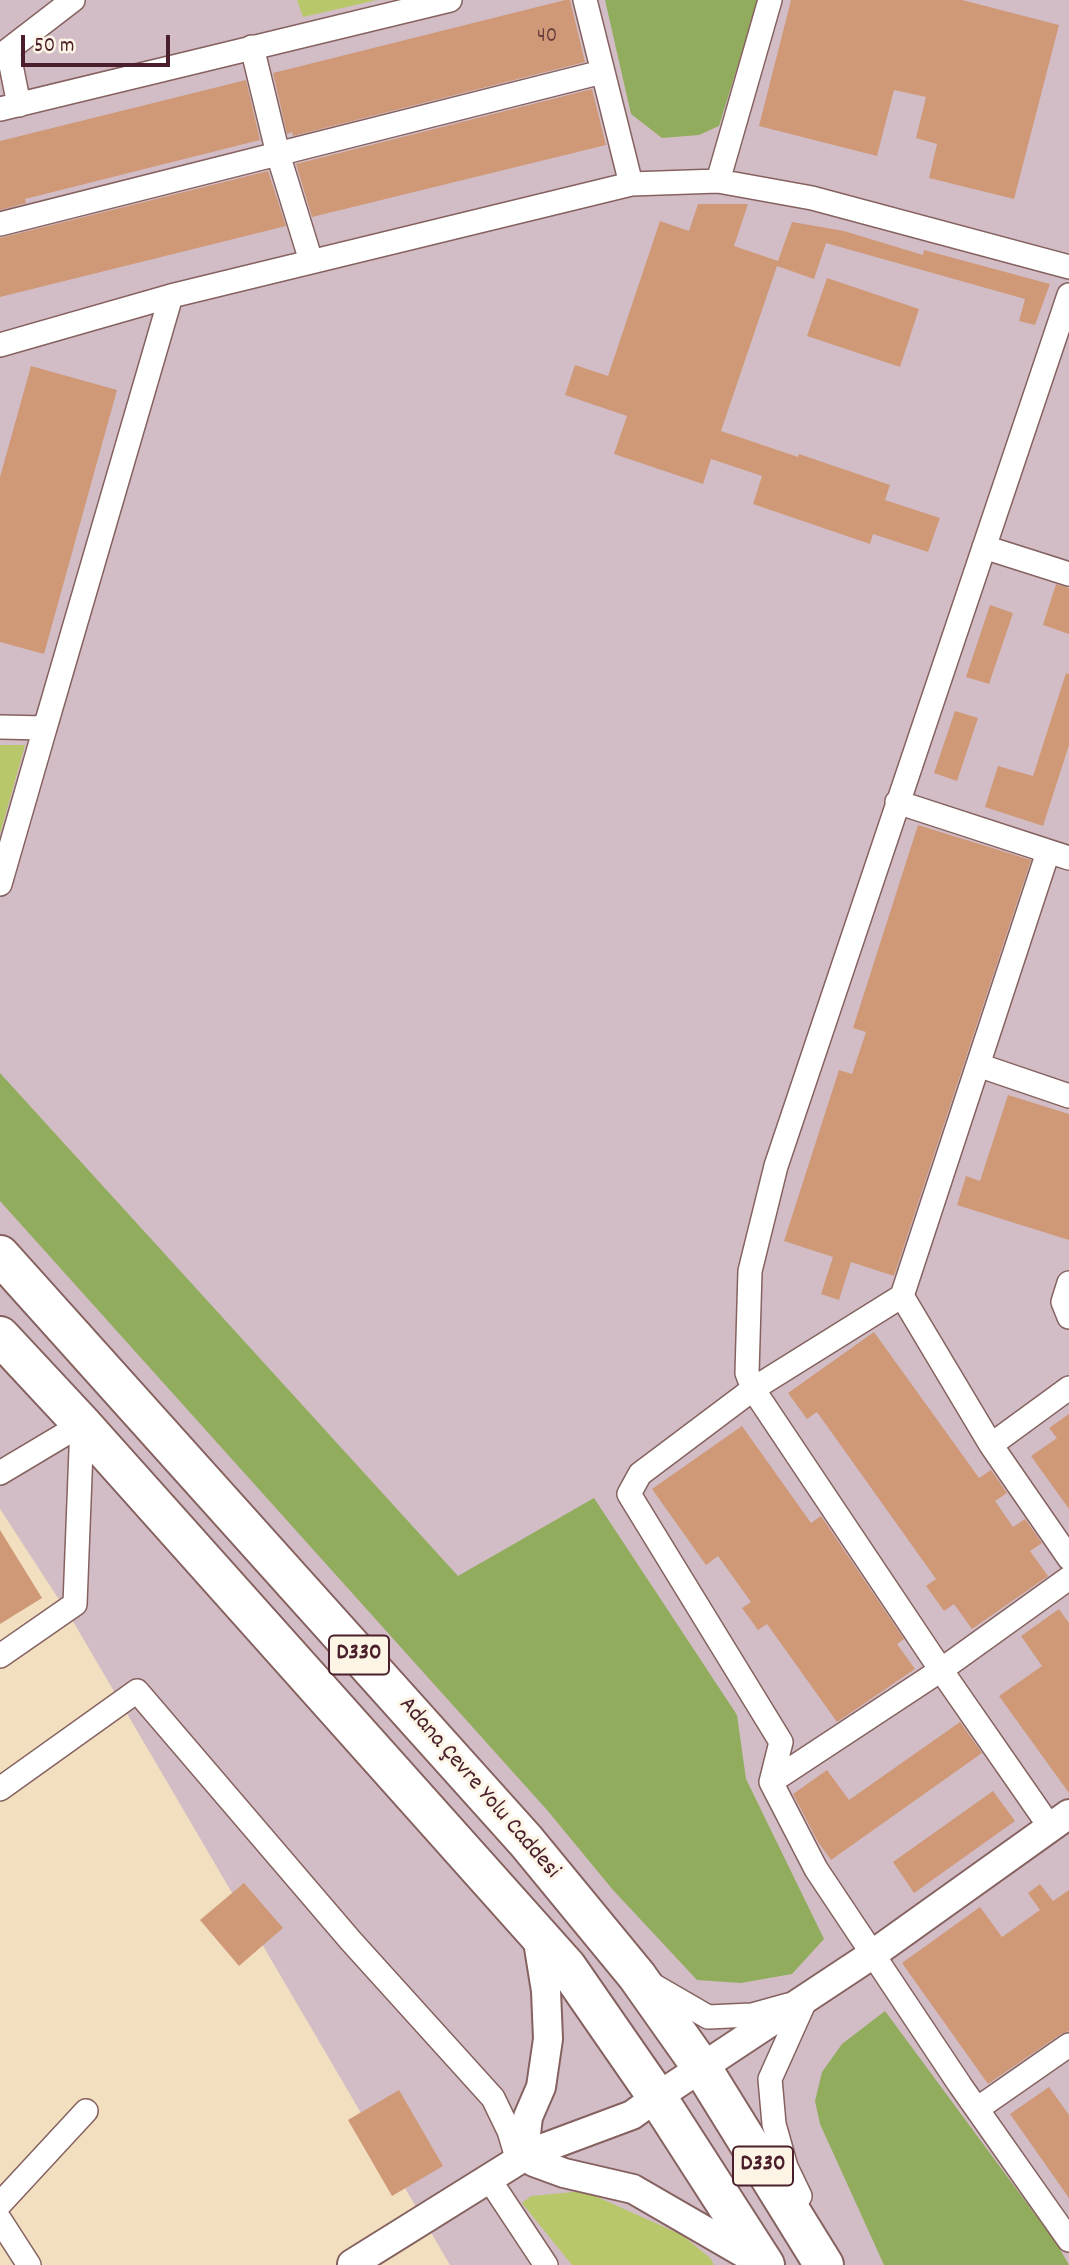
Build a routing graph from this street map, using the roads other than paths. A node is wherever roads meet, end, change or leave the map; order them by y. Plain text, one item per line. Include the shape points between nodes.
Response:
1 (72, 0) edge
2 (450, 0) edge
3 (585, 0) edge
4 (771, 0) edge
5 (252, 47) junction
6 (602, 72) junction
7 (10, 107) edge
8 (278, 153) junction
9 (718, 181) junction
10 (631, 184) junction
11 (0, 224) edge
12 (311, 261) junction
13 (1069, 267) edge
14 (1069, 295) edge
15 (171, 296) junction
16 (0, 345) edge
17 (984, 547) junction
18 (1069, 574) edge
19 (0, 727) edge
20 (45, 728) junction
21 (897, 802) junction
22 (1059, 855) edge
23 (0, 884) edge
24 (978, 1065) junction
25 (1069, 1096) edge
26 (0, 1255) edge
27 (1069, 1283) edge
28 (902, 1296) junction
29 (1069, 1317) edge
30 (0, 1336) edge
31 (1069, 1388) edge
32 (753, 1389) junction
33 (82, 1424) junction
34 (991, 1445) junction
35 (0, 1473) edge
36 (1069, 1558) edge
37 (1069, 1577) edge
38 (0, 1656) edge
39 (941, 1670) junction
40 (771, 1782) junction
41 (0, 1789) edge
42 (1060, 1821) edge
43 (537, 1935) junction
44 (873, 1955) junction
45 (637, 1976) junction
46 (805, 2001) junction
47 (1069, 2045) edge
48 (702, 2068) junction
49 (657, 2097) junction
50 (977, 2109) junction
51 (86, 2111) dead end
52 (524, 2157) junction
53 (489, 2179) junction
54 (0, 2204) edge
55 (0, 2220) edge
56 (1069, 2241) edge
57 (352, 2264) edge
58 (29, 2265) edge
59 (546, 2265) edge
60 (764, 2265) edge
61 (824, 2265) edge
62 (834, 2265) edge

1 - 7 street via 8,50
2 - 5 street
3 - 6 street
4 - 9 street
5 - 7 street
5 - 8 street
6 - 8 street
6 - 10 street
8 - 11 street
8 - 12 street
9 - 10 street
9 - 13 street via 812,198
10 - 12 street
12 - 15 street
14 - 17 street
15 - 16 street
15 - 20 street
17 - 18 street
17 - 21 street
19 - 20 street
20 - 23 street
21 - 22 street
21 - 32 street via 776,1166 750,1271 747,1373
22 - 24 street
24 - 25 street
24 - 28 street
26 - 45 highway, Adana Çevre Yolu Caddesi / D330 via 517,1830
27 - 29 street via 1063,1302
28 - 32 street
28 - 34 street
30 - 33 highway, Adana Çevre Yolu Caddesi / D330
31 - 34 street
32 - 39 street
32 - 40 street via 640,1474 629,1494 781,1742
33 - 35 street
33 - 38 street via 75,1604
33 - 43 highway, Adana Çevre Yolu Caddesi / D330
34 - 36 street
37 - 39 street
39 - 40 street
39 - 42 street
40 - 44 street via 816,1869
41 - 52 street via 137,1691 351,1941 493,2098
42 - 44 street
43 - 49 highway, Adana Çevre Yolu Caddesi / D330 via 567,1967
43 - 52 street via 548,2039 541,2087 528,2117
44 - 46 street
44 - 50 street
45 - 46 street via 708,2017 752,2015
45 - 48 highway, Adana Çevre Yolu Caddesi / D330
46 - 48 street
46 - 62 street via 770,2079 774,2124 786,2166
47 - 50 street
48 - 49 street
48 - 61 highway, Adana Çevre Yolu Caddesi / D330
49 - 52 street via 632,2115
49 - 60 highway, Adana Çevre Yolu Caddesi / D330
50 - 56 street
51 - 54 street
52 - 53 street
52 - 60 street via 564,2173 633,2189
53 - 57 street
53 - 59 street
55 - 58 street

